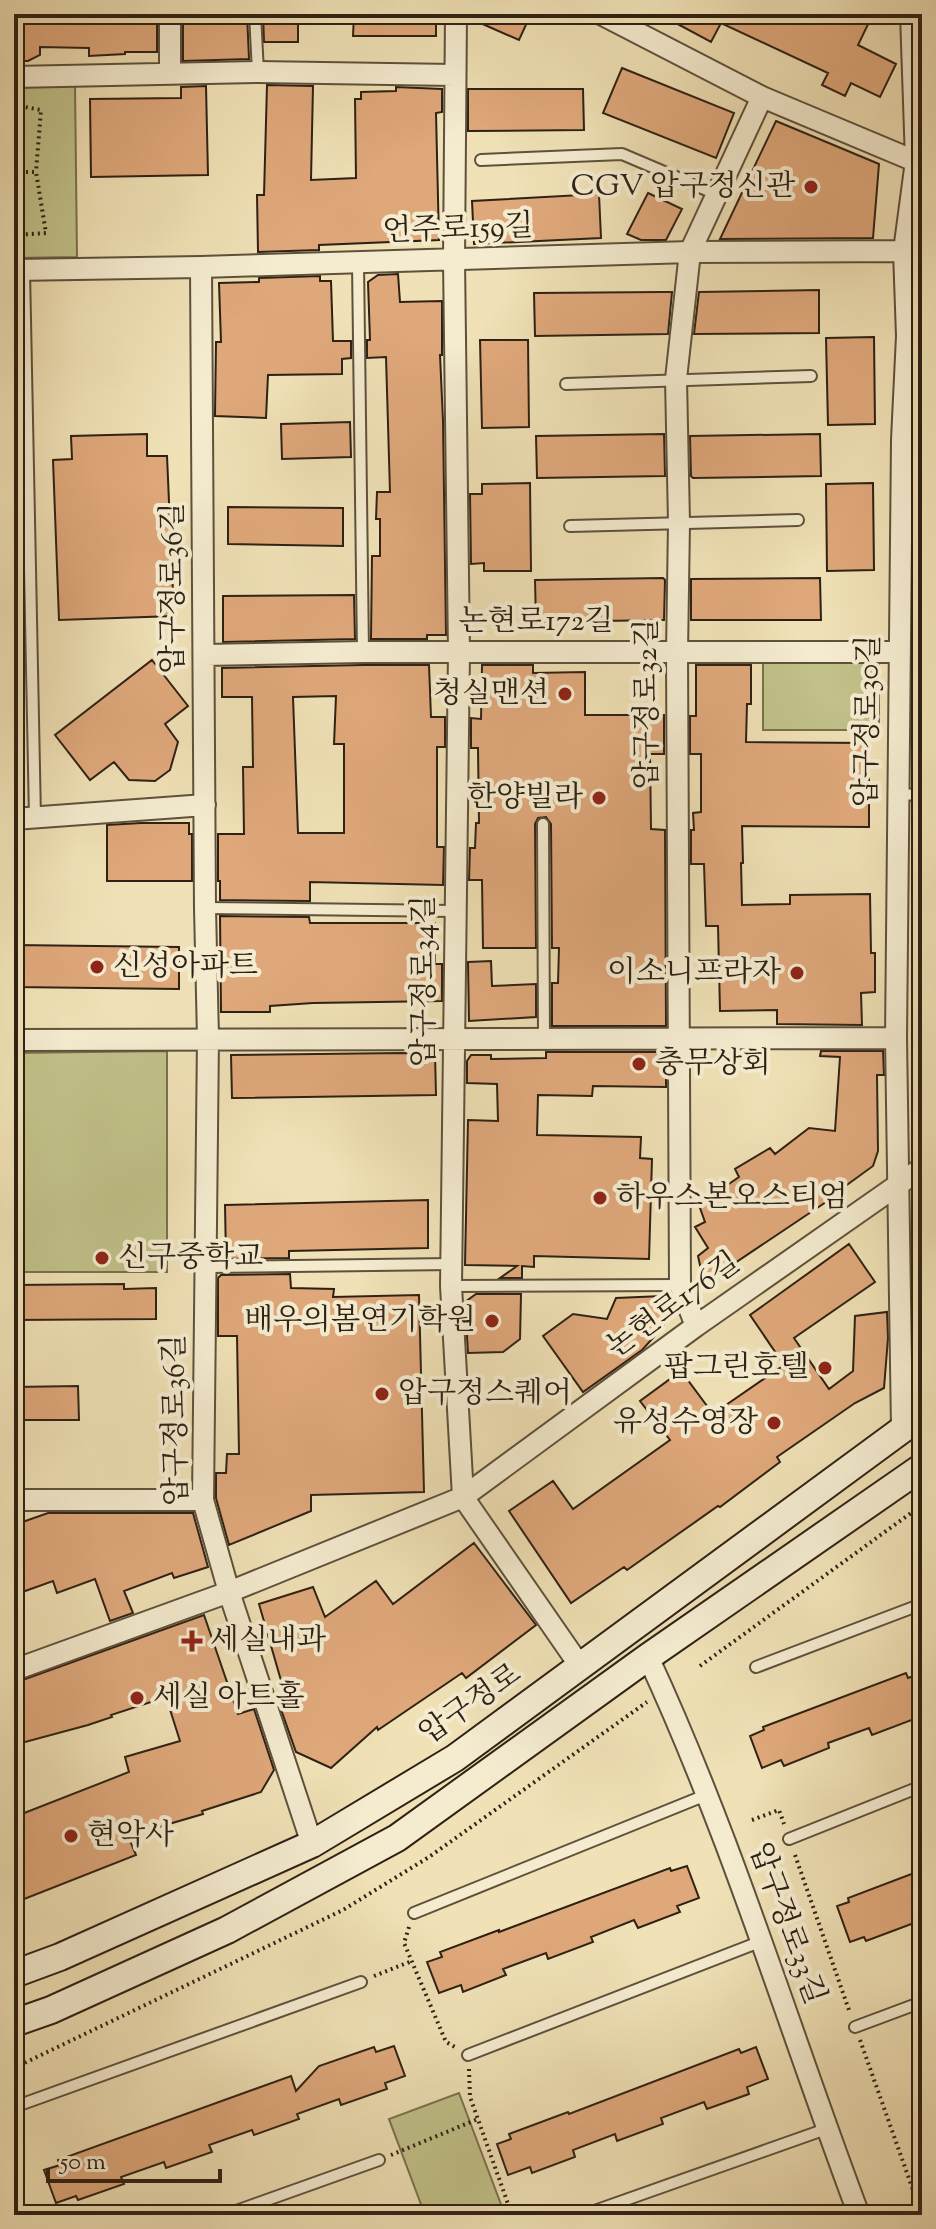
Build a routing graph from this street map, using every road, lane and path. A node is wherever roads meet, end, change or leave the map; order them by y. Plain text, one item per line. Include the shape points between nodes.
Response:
1 (170, 14) edge
2 (255, 14) edge
3 (456, 14) edge
4 (601, 14) edge
5 (911, 14) edge
6 (258, 72) junction
7 (170, 73) junction
8 (454, 75) junction
9 (14, 77) edge
10 (762, 97) junction
11 (14, 105) edge
12 (481, 160) dead end
13 (919, 162) edge
14 (14, 172) edge
15 (36, 172) junction
16 (716, 194) junction
17 (14, 235) edge
18 (904, 251) junction
19 (690, 252) junction
20 (454, 260) junction
21 (358, 263) junction
22 (201, 267) junction
23 (19, 270) edge
24 (811, 376) dead end
25 (676, 379) junction
26 (566, 384) dead end
27 (798, 520) dead end
28 (679, 523) junction
29 (570, 526) dead end
30 (363, 652) junction
31 (459, 652) junction
32 (900, 652) junction
33 (677, 653) junction
34 (205, 655) junction
35 (897, 794) junction
36 (922, 795) edge
37 (205, 805) junction
38 (35, 818) junction
39 (14, 819) edge
40 (543, 824) dead end
41 (205, 908) junction
42 (455, 911) junction
43 (455, 1037) junction
44 (544, 1037) junction
45 (678, 1037) junction
46 (208, 1038) junction
47 (896, 1038) junction
48 (14, 1040) edge
49 (922, 1168) edge
50 (897, 1184) junction
51 (452, 1264) junction
52 (207, 1267) junction
53 (680, 1285) junction
54 (451, 1286) junction
55 (696, 1326) junction
56 (912, 1422) edge
57 (922, 1467) edge
58 (463, 1497) junction
59 (14, 1500) edge
60 (203, 1500) junction
61 (922, 1505) edge
62 (229, 1592) junction
63 (922, 1604) edge
64 (648, 1657) junction
65 (580, 1666) junction
66 (700, 1666) dead end
67 (756, 1667) dead end
68 (14, 1670) edge
69 (922, 1786) edge
70 (706, 1795) junction
71 (779, 1810) dead end
72 (752, 1820) dead end
73 (789, 1839) dead end
74 (312, 1844) junction
75 (414, 1913) joint
76 (762, 1941) junction
77 (412, 1961) junction
78 (14, 1974) edge
79 (361, 1982) joint
80 (922, 2002) edge
81 (14, 2023) edge
82 (855, 2027) dead end
83 (468, 2055) junction
84 (14, 2107) edge
85 (478, 2119) junction
86 (826, 2129) junction
87 (379, 2160) joint
88 (225, 2215) edge
89 (512, 2215) edge
90 (583, 2215) edge
91 (859, 2215) edge

1 - 7 street
2 - 6 lane
3 - 8 street, 압구정로34길
4 - 10 street
5 - 13 street, 압구정로30길
6 - 7 street
6 - 8 street
7 - 9 street
8 - 20 street, 압구정로34길
10 - 13 street
10 - 16 street, 압구정로32길
11 - 15 path via 41,110
12 - 16 lane via 622,154
13 - 18 street, 압구정로30길
14 - 15 path
15 - 17 path via 46,233
16 - 19 street, 압구정로32길
18 - 19 street, 언주로159길
18 - 32 street, 압구정로30길
19 - 20 street, 언주로159길
19 - 25 street, 압구정로32길
20 - 21 street, 언주로159길
20 - 31 street, 압구정로34길
21 - 22 street, 언주로159길
21 - 30 lane
22 - 23 street, 언주로159길
22 - 34 street, 압구정로36길
23 - 38 lane
24 - 25 lane
25 - 26 lane
25 - 28 street, 압구정로32길
27 - 28 lane
28 - 29 lane
28 - 33 street, 압구정로32길
30 - 31 street, 논현로172길
30 - 34 street, 논현로172길
31 - 33 street, 논현로172길
31 - 42 street, 압구정로34길
32 - 33 street, 논현로172길
32 - 35 street, 압구정로30길
33 - 45 street, 압구정로32길
34 - 37 street, 압구정로36길
35 - 36 lane
35 - 47 street, 압구정로30길
37 - 38 street
37 - 41 street, 압구정로36길
38 - 39 street
40 - 44 lane
41 - 42 lane
41 - 46 street, 압구정로36길
42 - 43 street, 압구정로34길
43 - 44 street
43 - 46 street
43 - 51 street, 압구정로34길
44 - 45 street
45 - 47 street
45 - 53 street, 압구정로32길
46 - 48 street
46 - 52 street, 압구정로36길
47 - 50 street, 압구정로30길
49 - 50 street, 논현로176길
50 - 55 street, 논현로176길
50 - 56 street, 압구정로30길
51 - 52 lane
51 - 54 street, 압구정로34길
52 - 60 street, 압구정로36길
53 - 54 lane
53 - 55 street, 압구정로32길
54 - 58 street, 압구정로34길
55 - 58 street, 논현로176길
56 - 65 main road, 압구정로
57 - 64 main road, 압구정로
58 - 62 street, 논현로176길
58 - 65 street
59 - 60 street
60 - 62 street, 압구정로36길
61 - 66 path
62 - 68 street, 논현로176길
62 - 74 street, 압구정로36길
63 - 67 lane
64 - 70 street, 압구정로33길
64 - 81 main road, 압구정로 via 397,1838 227,1930
65 - 74 main road, 압구정로 via 455,1758
69 - 73 lane
70 - 75 lane
70 - 76 street, 압구정로33길
71 - 72 path
74 - 78 main road, 압구정로
75 - 77 path via 404,1943
76 - 83 lane
76 - 86 street, 압구정로33길
77 - 79 path
77 - 83 path via 446,2042
79 - 84 lane
80 - 82 lane
83 - 85 path via 470,2097
85 - 87 path
85 - 89 path
86 - 90 lane
86 - 91 street, 압구정로33길
87 - 88 lane

